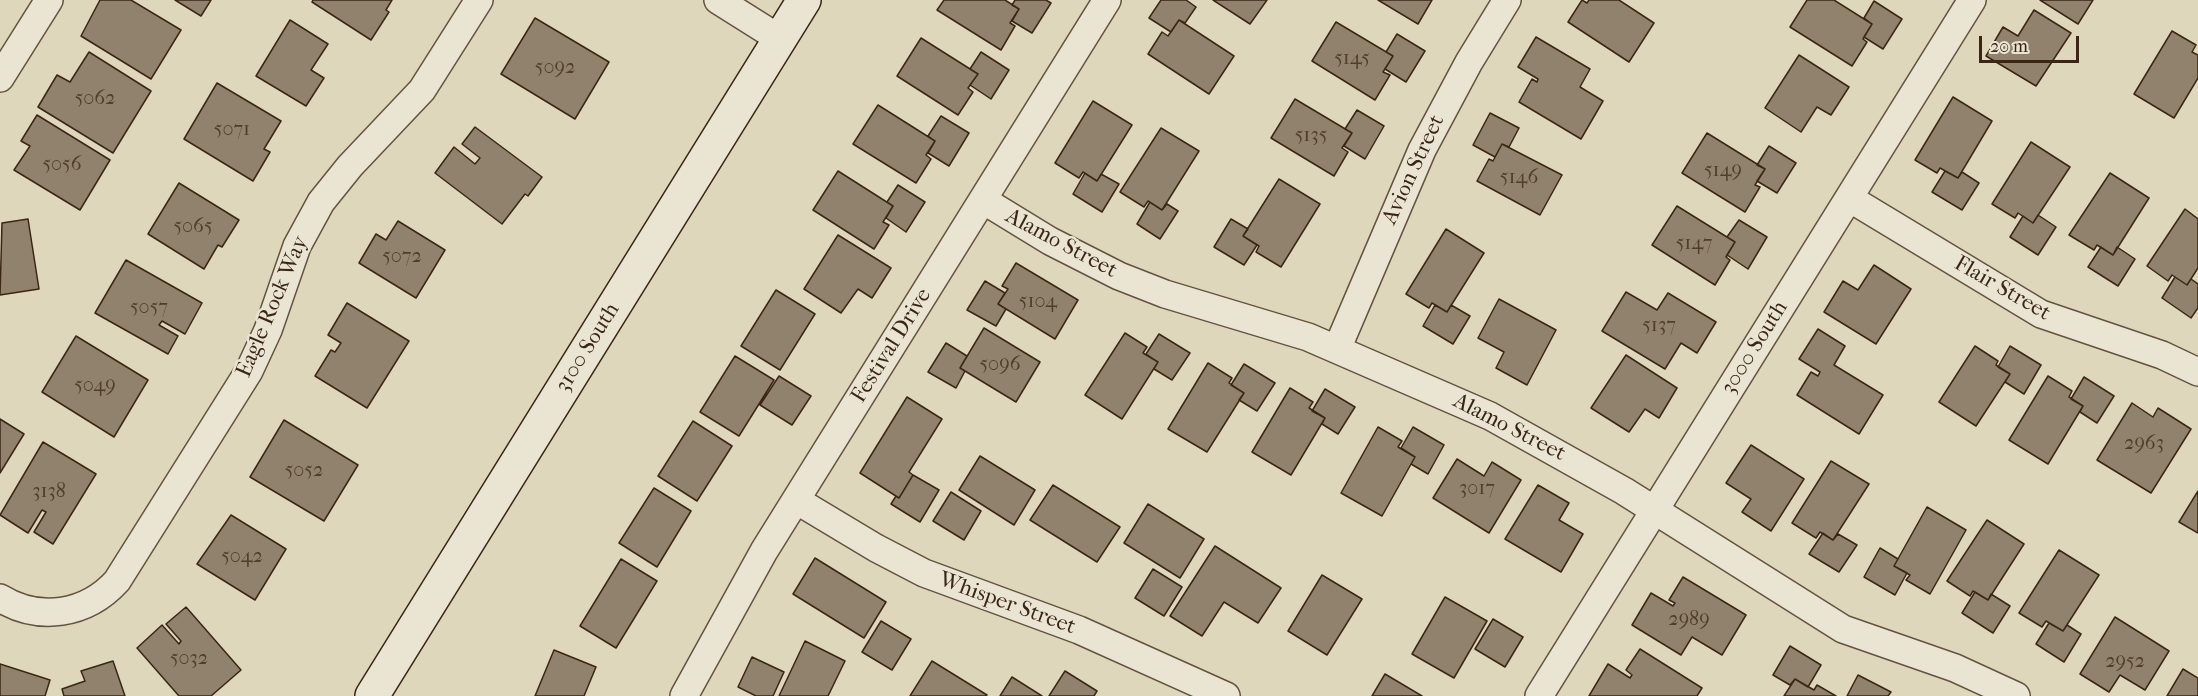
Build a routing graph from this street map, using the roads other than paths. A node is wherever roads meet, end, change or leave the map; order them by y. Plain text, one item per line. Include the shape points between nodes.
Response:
1 (49, 0) edge
2 (479, 0) edge
3 (718, 0) edge
4 (1107, 0) edge
5 (1507, 0) edge
6 (1972, 0) edge
7 (802, 1) edge
8 (780, 39) junction
9 (0, 78) edge
10 (1849, 198) junction
11 (982, 200) junction
12 (1337, 348) junction
13 (2198, 372) edge
14 (796, 500) junction
15 (1654, 510) junction
16 (0, 598) edge
17 (372, 696) edge
18 (684, 696) edge
19 (1226, 696) edge
20 (1539, 696) edge
21 (2016, 696) edge

1 - 9 street
2 - 16 street, Eagle Rock Way via 422,90 321,202 297,246 268,330 249,371 117,581 91,602 57,612 32,611
3 - 8 street
4 - 11 street, Festival Drive
5 - 12 street, Avion Street via 1422,150
6 - 10 street, 3000 South
7 - 8 main road, 3100 South
8 - 17 main road, 3100 South
10 - 13 street, Flair Street via 2041,314 2151,351
10 - 15 street, 3000 South
11 - 12 street, Alamo Street via 1119,276
11 - 14 street, Festival Drive
12 - 15 street, Alamo Street via 1490,416
14 - 18 street, Festival Drive
14 - 19 street, Whisper Street via 924,573 1078,630
15 - 20 street, 3000 South
15 - 21 street, Alamo Street via 1843,629 1955,668

